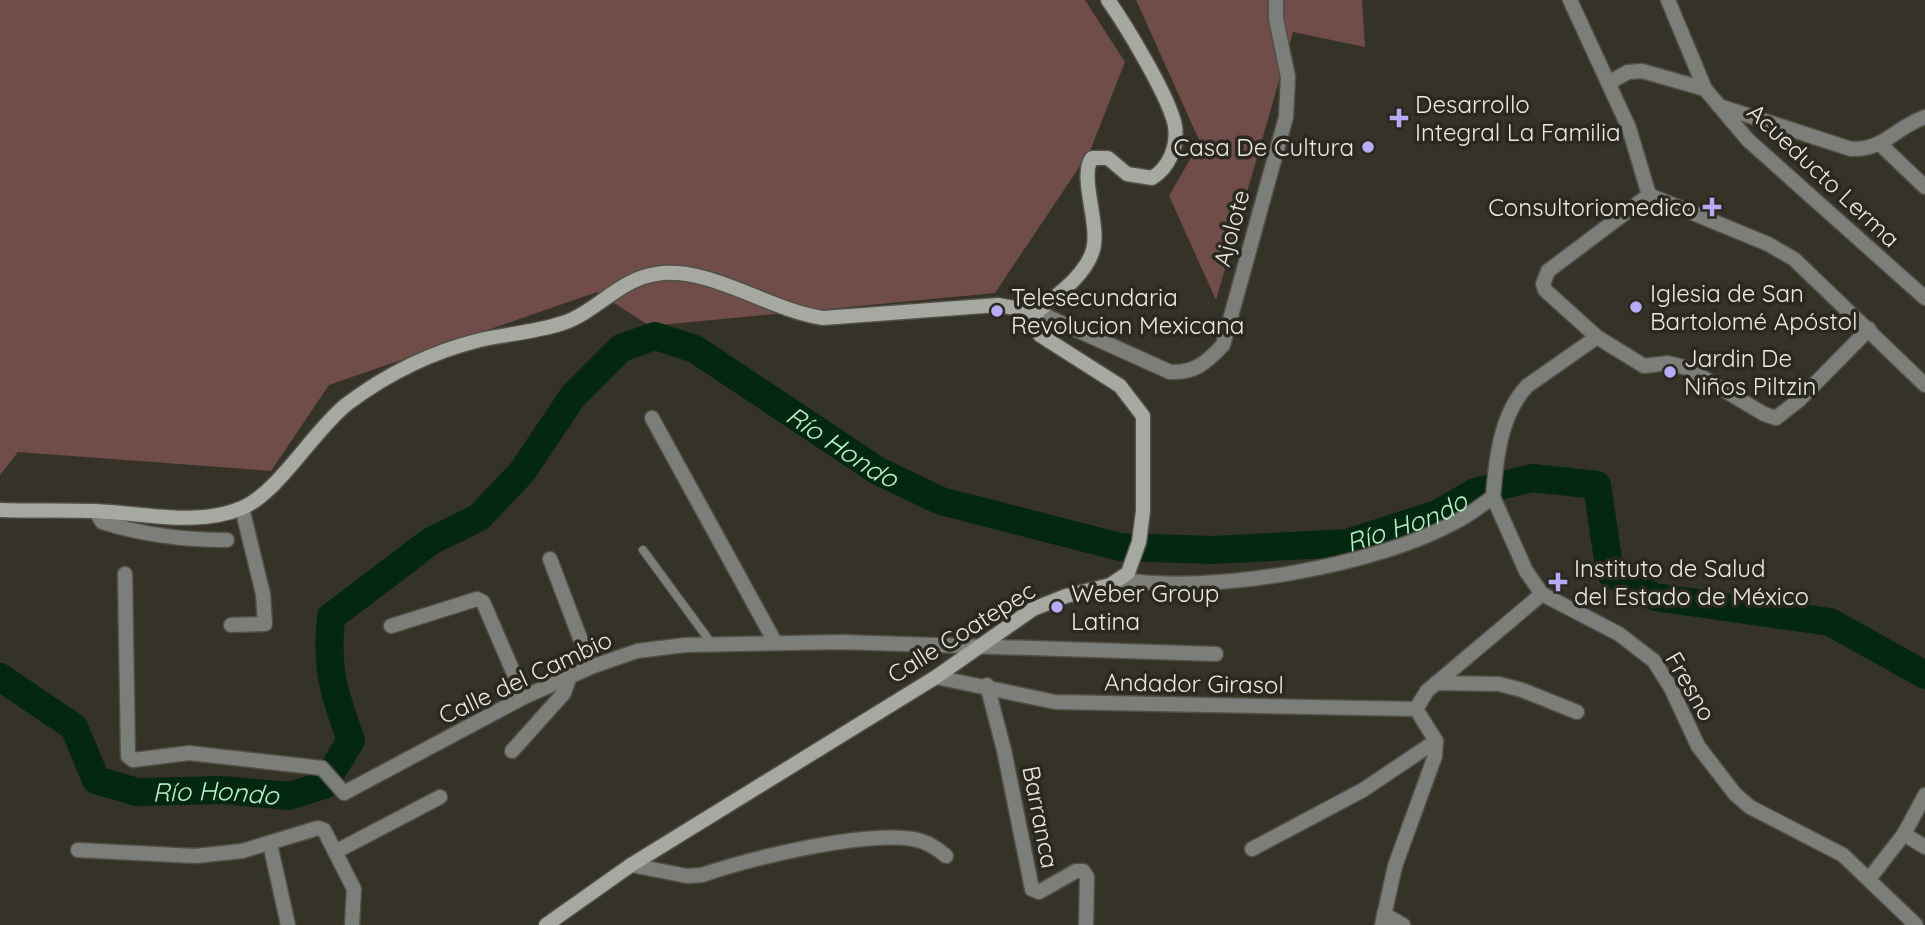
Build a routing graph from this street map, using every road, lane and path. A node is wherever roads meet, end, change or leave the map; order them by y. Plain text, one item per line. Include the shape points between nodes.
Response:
1 (1108, 0) edge
2 (1276, 0) edge
3 (1570, 0) edge
4 (1668, 0) edge
5 (1608, 83) junction
6 (1705, 89) junction
7 (1718, 105) junction
8 (1925, 117) edge
9 (1880, 144) junction
10 (1925, 187) edge
11 (1649, 195) junction
12 (1925, 298) edge
13 (1037, 312) junction
14 (1869, 329) junction
15 (1597, 337) junction
16 (1925, 384) edge
17 (652, 418) dead end
18 (1493, 493) junction
19 (242, 508) junction
20 (0, 510) edge
21 (96, 511) junction
22 (227, 540) dead end
23 (643, 550) dead end
24 (550, 559) dead end
25 (125, 573) dead end
26 (1123, 580) junction
27 (1542, 594) junction
28 (231, 625) dead end
29 (391, 626) dead end
30 (775, 642) junction
31 (712, 644) junction
32 (977, 647) junction
33 (1216, 654) dead end
34 (591, 667) junction
35 (570, 676) junction
36 (936, 677) junction
37 (1436, 683) junction
38 (987, 685) junction
39 (523, 697) junction
40 (1416, 709) junction
41 (1577, 712) dead end
42 (1436, 741) junction
43 (512, 751) dead end
44 (1925, 795) edge
45 (440, 797) dead end
46 (1904, 834) junction
47 (270, 844) junction
48 (1925, 847) edge
49 (78, 849) dead end
50 (1252, 849) dead end
51 (335, 852) junction
52 (946, 856) dead end
53 (631, 865) junction
54 (1869, 879) junction
55 (1383, 920) edge
56 (288, 925) edge
57 (352, 925) edge
58 (546, 925) edge
59 (1087, 925) edge
60 (1403, 925) edge
61 (1916, 925) edge

1 - 13 main road via 1165,99 1175,125 1175,142 1162,172 1152,178 1127,174 1108,158 1093,158 1088,170 1095,236 1092,254 1073,280
2 - 13 street, Ajolote via 1288,77 1286,117 1223,345 1204,365 1170,372
3 - 5 street
4 - 6 street, Acueducto Lerma
5 - 6 street via 1628,72 1642,71
5 - 11 street via 1629,128
6 - 7 street, Acueducto Lerma
7 - 9 street via 1851,149
7 - 12 street, Acueducto Lerma via 1748,140
8 - 9 street
9 - 10 street
11 - 14 street via 1794,259
11 - 15 street via 1545,277 1545,290
13 - 19 main road via 998,305 823,318 722,284 675,273 655,274 629,283 565,322 480,340 401,368 333,416 272,484
13 - 26 main road via 1034,325 1040,335 1120,386 1143,416 1143,511 1133,564
14 - 15 street via 1776,418 1687,368 1668,363 1644,366
14 - 16 street
15 - 18 street via 1517,397 1503,429
17 - 30 street
18 - 26 street, Calle Coatepec via 1447,526 1336,565 1188,585
18 - 27 street via 1526,571
19 - 21 main road via 193,517
19 - 28 street via 263,594 265,624
20 - 21 main road
21 - 22 street via 102,522 127,530 189,540
23 - 31 lane
24 - 34 street
25 - 39 street, Calle del Cambio via 127,750 132,760 190,753 322,768 344,793
26 - 32 main road, Calle Coatepec via 1033,609
27 - 37 street
27 - 54 street, Fresno via 1619,634 1654,662 1710,764 1750,807 1828,845
29 - 39 street via 477,599 483,601
30 - 31 street, Calle del Cambio
30 - 32 street, Calle del Cambio
31 - 34 street, Calle del Cambio via 637,651
32 - 33 street, Calle del Cambio
32 - 36 main road, Calle Coatepec
34 - 35 street, Calle del Cambio
35 - 39 street, Calle del Cambio
35 - 43 street via 564,693
36 - 38 street, Andador Girasol
36 - 53 main road, Calle Coatepec
37 - 40 street
37 - 41 street via 1499,684
38 - 40 street, Andador Girasol via 1055,702
38 - 59 street, Barranca via 1032,889 1039,892 1083,871 1087,877
40 - 42 street
42 - 50 street via 1363,790
42 - 55 street via 1435,756 1395,866
44 - 46 street
45 - 51 street
46 - 48 street
46 - 54 street
47 - 49 street via 195,856
47 - 51 street via 318,828 324,830
47 - 56 street
51 - 57 street via 354,889
52 - 53 street via 915,839 889,838 818,846 702,875
53 - 58 main road, Calle Coatepec
54 - 61 street, Fresno
55 - 60 street

